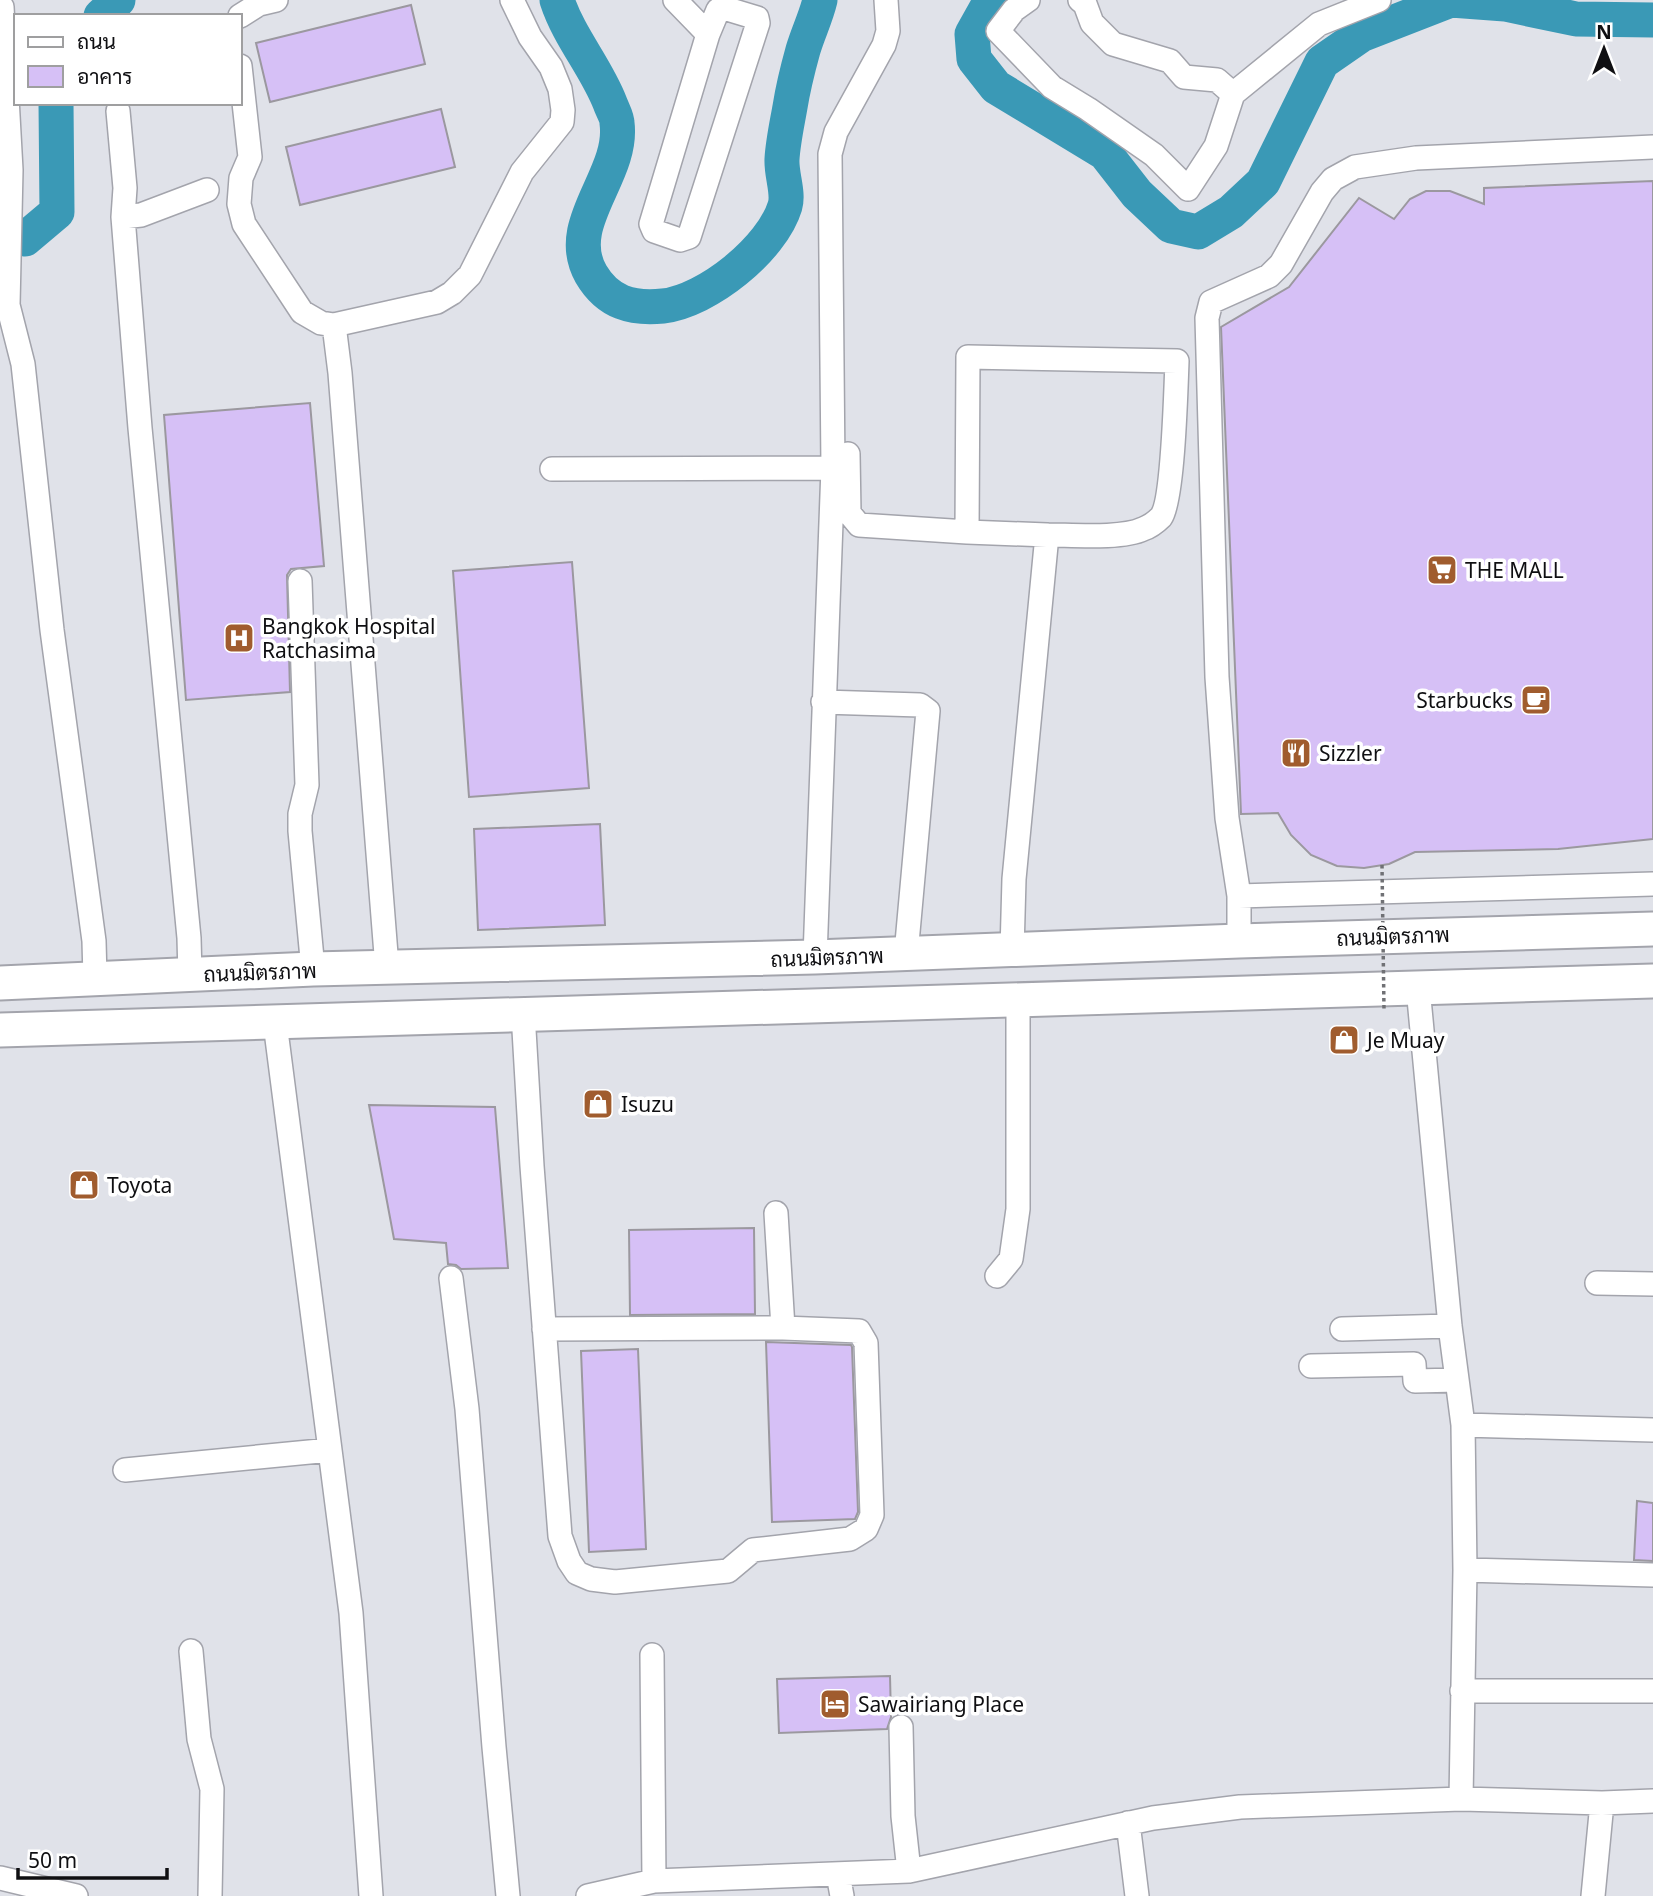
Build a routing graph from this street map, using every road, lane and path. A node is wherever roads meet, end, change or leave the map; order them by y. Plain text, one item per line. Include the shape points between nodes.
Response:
1 (276, 0) edge
2 (512, 0) edge
3 (675, 0) edge
4 (886, 0) edge
5 (1028, 0) edge
6 (1080, 0) edge
7 (1379, 0) edge
8 (2, 7) dead end
9 (242, 15) edge
10 (708, 34) junction
11 (242, 84) edge
12 (1233, 94) junction
13 (118, 111) dead end
14 (1653, 147) edge
15 (207, 190) dead end
16 (123, 217) junction
17 (334, 325) junction
18 (840, 461) junction
19 (552, 469) dead end
20 (967, 532) junction
21 (1047, 535) junction
22 (300, 581) dead end
23 (823, 702) junction
24 (1382, 865) dead end
25 (1653, 884) edge
26 (1239, 895) junction
27 (1653, 929) edge
28 (1239, 941) junction
29 (1012, 951) junction
30 (906, 954) junction
31 (815, 957) junction
32 (387, 967) junction
33 (313, 970) junction
34 (274, 971) junction
35 (190, 975) junction
36 (95, 978) junction
37 (1653, 981) edge
38 (0, 983) edge
39 (1418, 988) junction
40 (1018, 999) junction
41 (1384, 1010) dead end
42 (523, 1013) junction
43 (275, 1023) junction
44 (0, 1030) edge
45 (776, 1213) dead end
46 (997, 1276) dead end
47 (451, 1278) dead end
48 (1597, 1283) dead end
49 (1653, 1284) edge
50 (1450, 1326) junction
51 (783, 1328) junction
52 (544, 1329) junction
53 (1342, 1329) dead end
54 (1311, 1366) dead end
55 (1457, 1380) junction
56 (1463, 1425) junction
57 (1653, 1430) edge
58 (330, 1450) junction
59 (125, 1471) dead end
60 (1465, 1570) junction
61 (1653, 1576) edge
62 (191, 1651) dead end
63 (652, 1654) dead end
64 (1462, 1691) junction
65 (1653, 1691) edge
66 (901, 1727) dead end
67 (1461, 1799) junction
68 (1653, 1801) edge
69 (1602, 1803) junction
70 (1128, 1823) junction
71 (909, 1871) junction
72 (0, 1878) edge
73 (654, 1881) junction
74 (840, 1885) edge
75 (76, 1896) edge
76 (210, 1896) edge
77 (371, 1896) edge
78 (508, 1896) edge
79 (587, 1896) edge
80 (1137, 1896) edge
81 (1593, 1896) edge

1 - 9 street
2 - 17 street via 551,67 560,89 562,122 522,172 470,275 452,293 436,302
3 - 10 street
4 - 18 street via 884,44 836,132 830,154
5 - 12 street via 998,31 1052,87 1154,155 1188,189 1216,146
6 - 12 street via 1092,23 1113,44 1170,61 1184,77 1217,80
7 - 12 street via 1319,24
8 - 36 street via 11,170 8,305 23,364
10 - 10 street via 718,10 724,8 757,19 689,236 680,240 654,231 651,224
11 - 17 street via 250,157 241,178 239,204 244,224 302,312
13 - 16 street
14 - 26 street via 1416,158 1355,167 1333,179 1322,192 1281,264 1269,276 1211,302 1207,318 1217,677 1227,818
15 - 16 street via 141,215
16 - 35 street
17 - 32 street
18 - 19 street
18 - 20 street via 849,513 859,526
18 - 23 street
20 - 21 street
20 - 21 street via 968,357 1177,361 1172,451 1162,516 1131,534
21 - 29 street via 1014,879
22 - 33 street via 307,785 300,831
23 - 30 street via 920,705 928,712
23 - 31 street
24 - 41 path, bridge
25 - 26 street
26 - 28 street
27 - 28 highway, ถนนมิตรภาพ
28 - 29 highway, ถนนมิตรภาพ
29 - 30 highway, ถนนมิตรภาพ
30 - 31 highway, ถนนมิตรภาพ
31 - 32 highway, ถนนมิตรภาพ
32 - 33 highway, ถนนมิตรภาพ
33 - 34 highway, ถนนมิตรภาพ
34 - 35 highway, ถนนมิตรภาพ
34 - 43 highway
35 - 36 highway, ถนนมิตรภาพ
36 - 38 highway, ถนนมิตรภาพ
37 - 39 highway
39 - 40 highway
39 - 50 street
40 - 42 highway
40 - 46 street via 1018,1209 1011,1259
42 - 43 highway
42 - 52 street
43 - 44 highway
43 - 58 street
45 - 51 street
47 - 78 street via 467,1409
48 - 49 street
50 - 53 street
50 - 55 street
51 - 52 street
51 - 52 street via 859,1331 866,1343 872,1515 866,1528 850,1539 753,1550 728,1571 615,1582 577,1573 560,1536
54 - 55 street via 1415,1364 1415,1381
55 - 56 street
56 - 57 street
56 - 60 street
58 - 59 street
58 - 77 street via 351,1613
60 - 61 street
60 - 64 street
62 - 76 street via 198,1731 212,1789
63 - 73 street
64 - 65 street
64 - 67 street
66 - 71 street
67 - 69 street
67 - 70 street via 1240,1807
68 - 69 street
69 - 81 street
70 - 71 street
70 - 80 street
71 - 74 street
72 - 75 street
73 - 74 street
73 - 79 street

